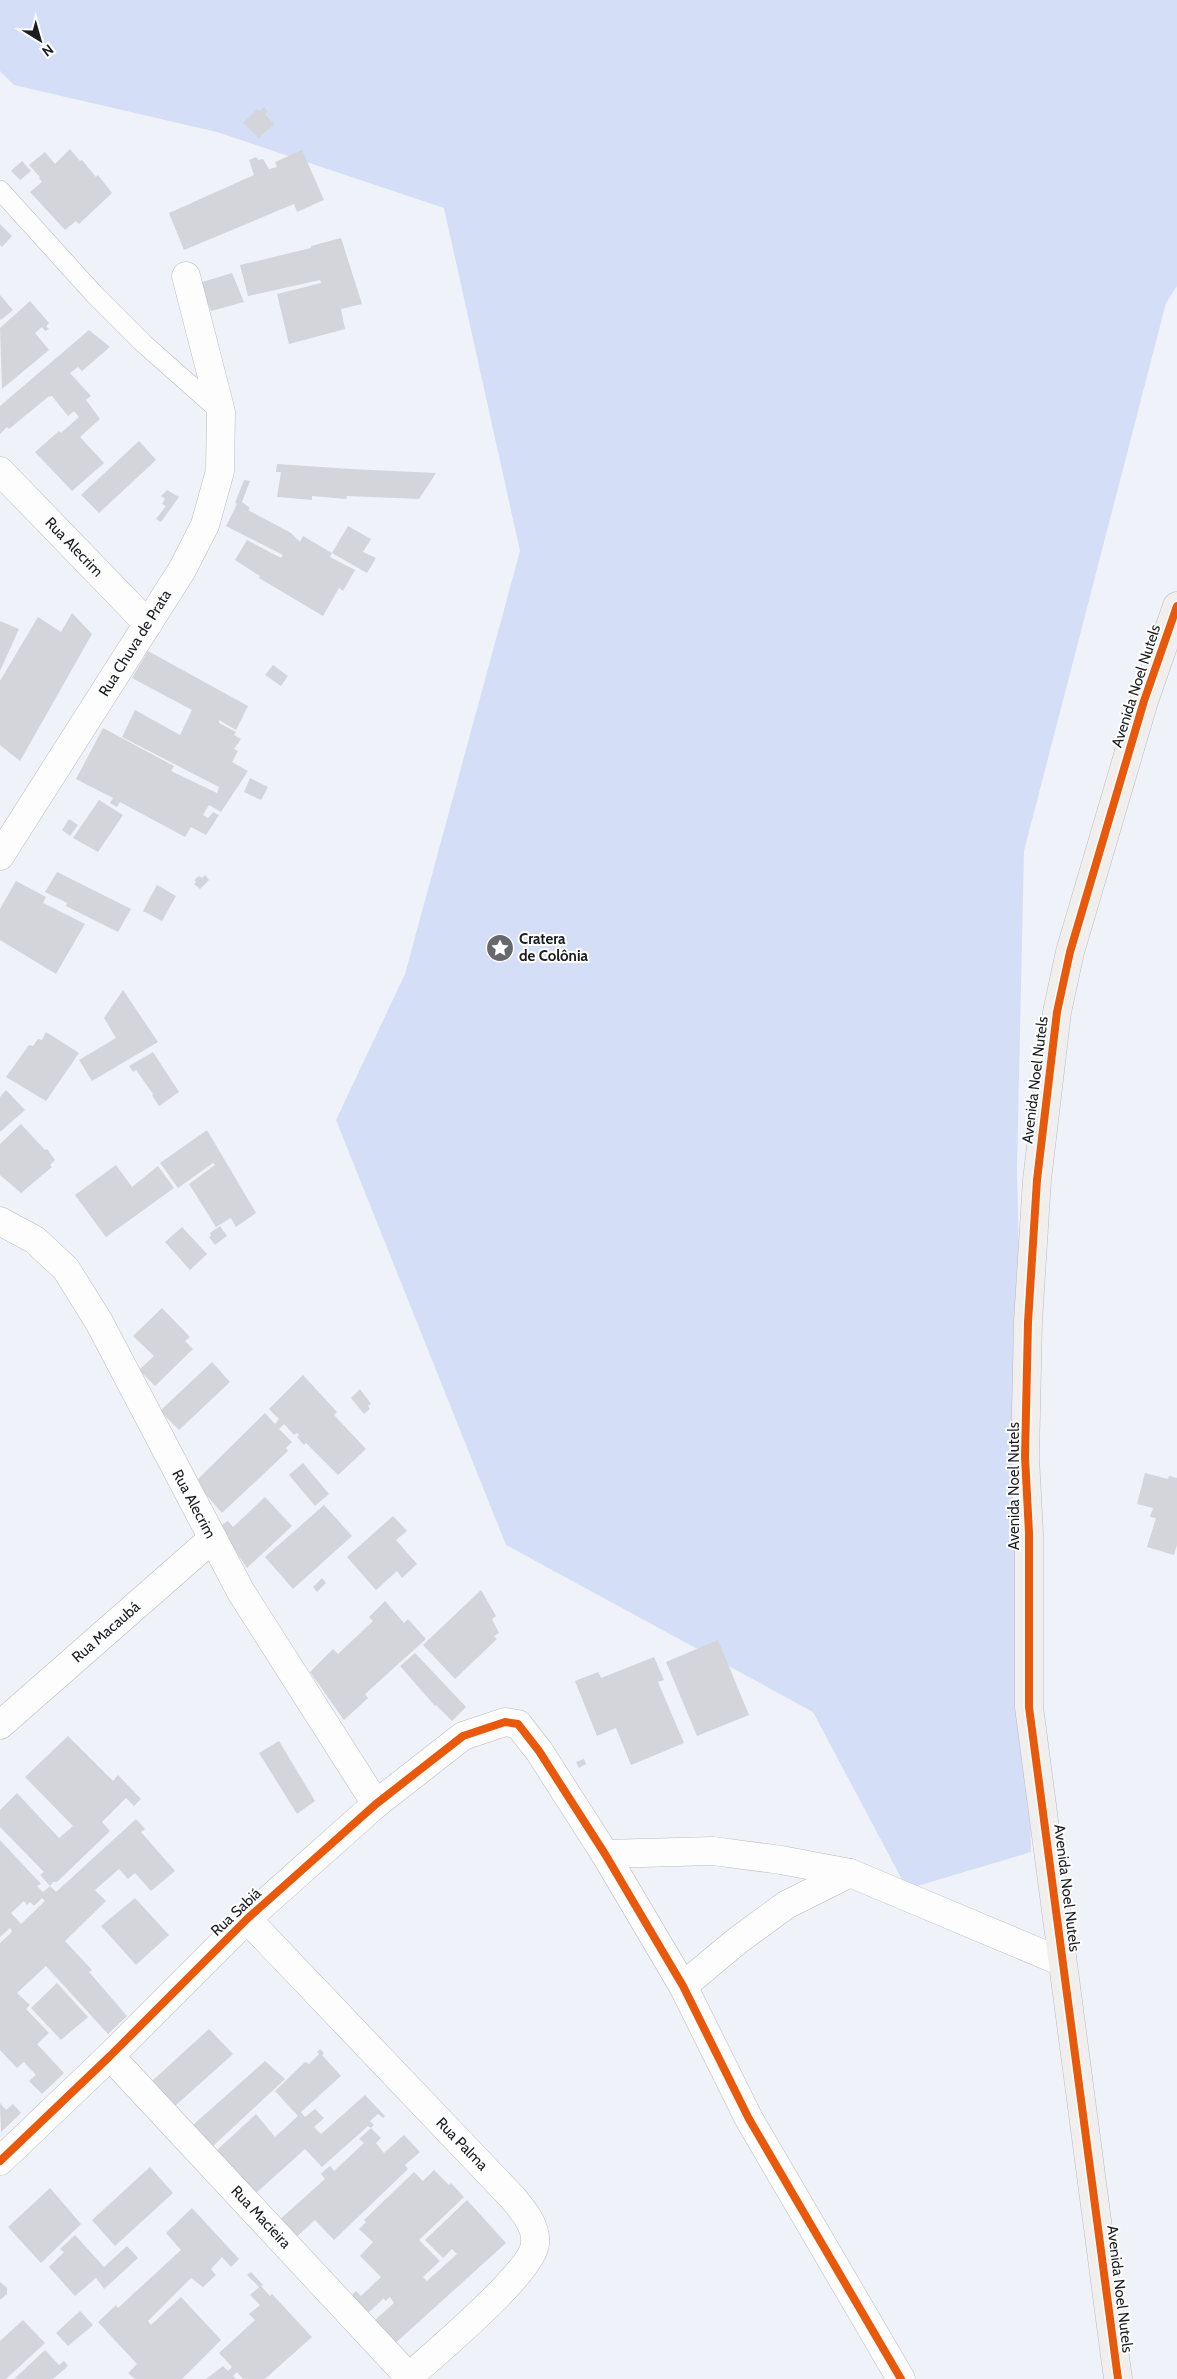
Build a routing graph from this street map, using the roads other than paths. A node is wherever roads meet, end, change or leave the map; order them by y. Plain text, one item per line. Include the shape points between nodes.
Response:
1 (0, 190) edge
2 (186, 276) dead end
3 (221, 412) junction
4 (0, 471) edge
5 (1177, 606) edge
6 (148, 624) junction
7 (0, 856) edge
8 (0, 1221) edge
9 (212, 1539) junction
10 (0, 1725) edge
11 (376, 1804) junction
12 (605, 1854) junction
13 (850, 1873) junction
14 (247, 1919) junction
15 (1062, 1962) junction
16 (683, 1986) junction
17 (110, 2056) junction
18 (0, 2161) edge
19 (410, 2378) edge
20 (900, 2379) edge
21 (1118, 2379) edge

1 - 3 lane via 94,294 144,344
2 - 3 street, Rua Chuva de Prata
3 - 6 street, Rua Chuva de Prata via 220,471 205,525 182,570
4 - 6 street, Rua Alecrim
5 - 15 street, Avenida Noel Nutels via 1144,702 1070,952 1057,1012 1037,1180 1028,1322 1025,1457 1029,1533 1029,1707
6 - 7 street, Rua Chuva de Prata
8 - 9 street, Rua Alecrim via 35,1240 66,1269 99,1322
9 - 10 street, Rua Macaubá
9 - 11 street, Rua Alecrim via 271,1641
11 - 12 street, Rua Sabiá via 464,1736 505,1722 518,1724
11 - 14 street, Rua Sabiá
12 - 13 street via 713,1851
12 - 16 street
13 - 15 street
13 - 16 street via 786,1905
14 - 17 street, Rua Sabiá
14 - 19 street, Rua Palma via 512,2197 526,2214 535,2235 535,2247 529,2260 512,2281
15 - 21 street, Avenida Noel Nutels
16 - 20 street via 749,2118
17 - 18 street, Rua Sabiá
17 - 19 street, Rua Macieira

